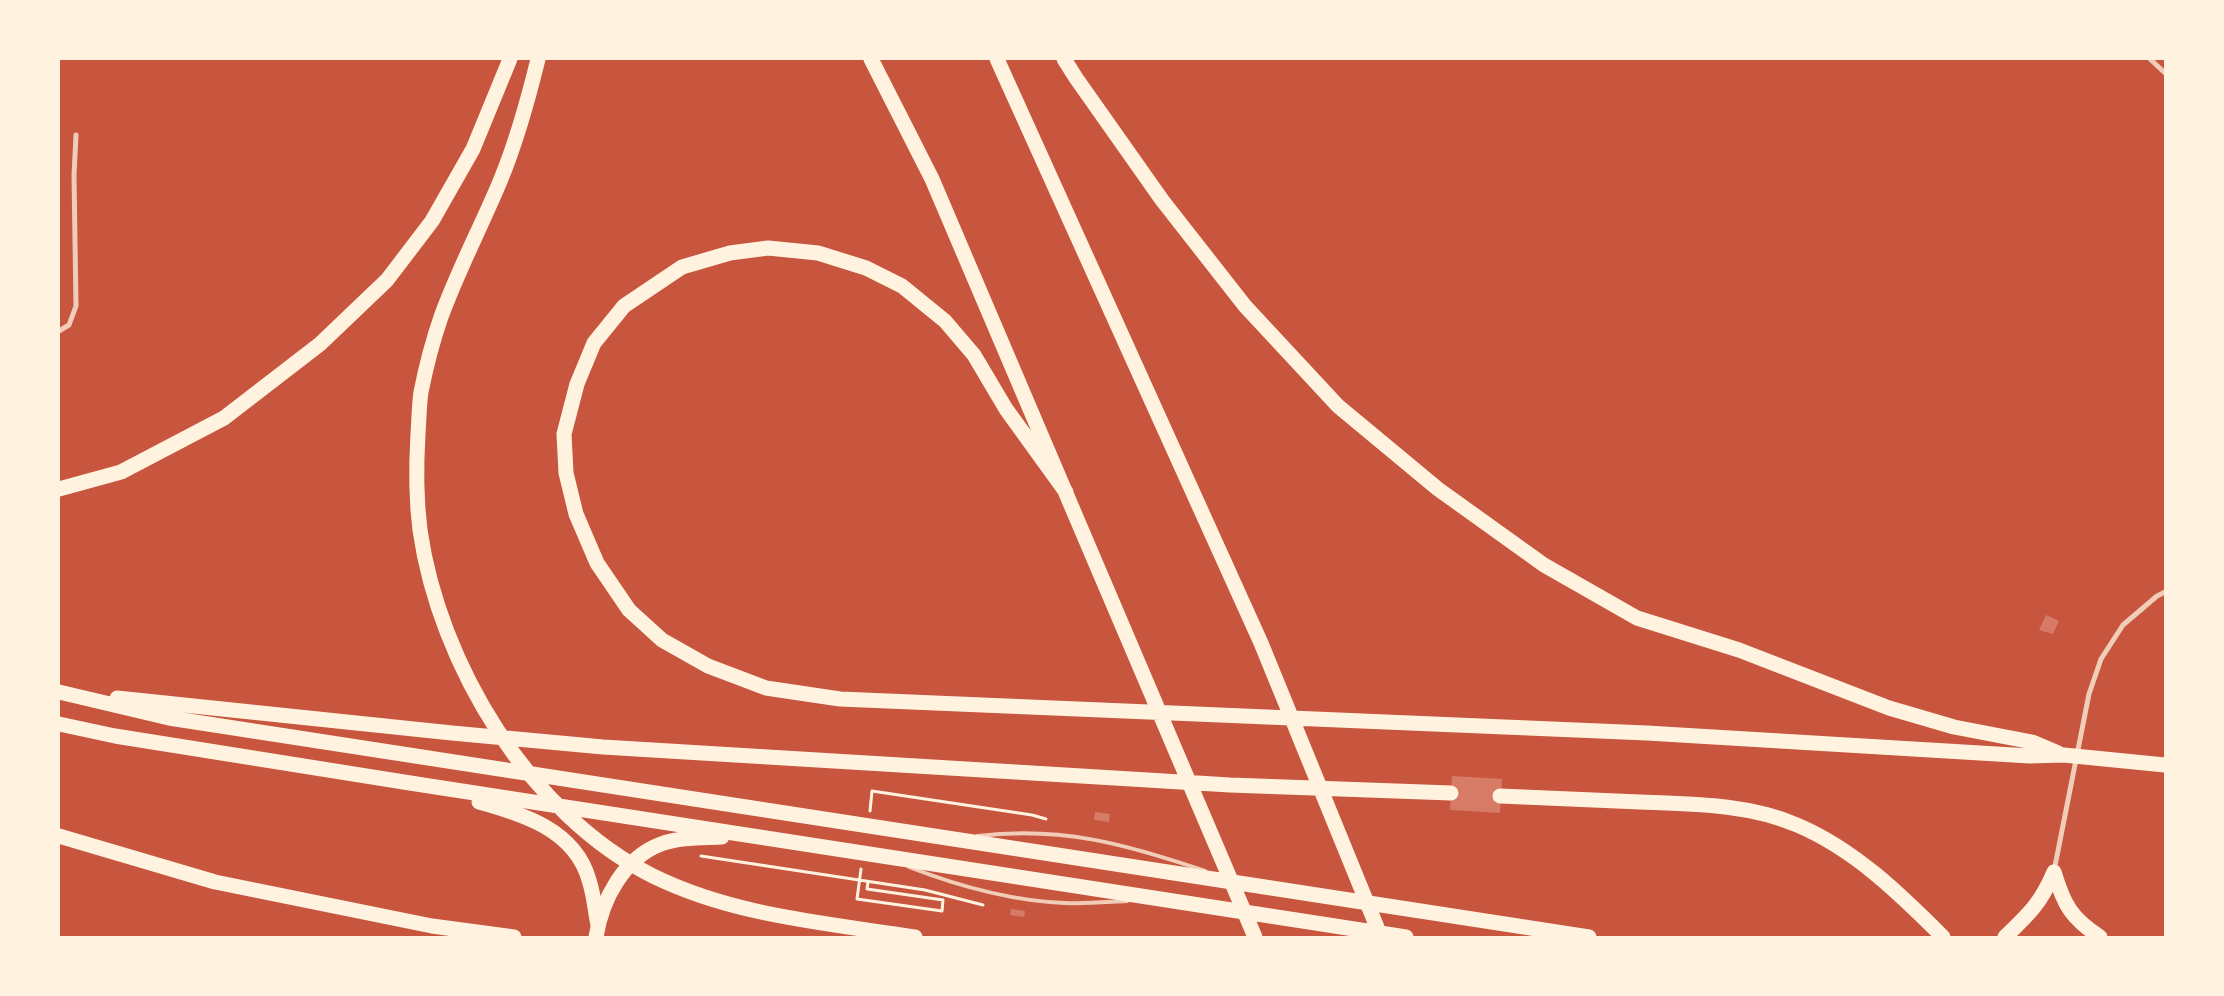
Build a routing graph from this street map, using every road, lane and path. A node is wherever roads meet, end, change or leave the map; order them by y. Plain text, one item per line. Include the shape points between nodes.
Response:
1 (510, 59) edge
2 (538, 59) edge
3 (871, 59) edge
4 (997, 59) edge
5 (1064, 59) edge
6 (2150, 59) edge
7 (2165, 73) edge
8 (76, 134) dead end
9 (59, 331) edge
10 (59, 489) edge
11 (1066, 492) junction
12 (2165, 592) edge
13 (59, 691) edge
14 (59, 724) edge
15 (2031, 749) junction
16 (2165, 765) edge
17 (410, 783) junction
18 (1451, 793) dead end
19 (1500, 796) dead end
20 (1032, 815) dead end
21 (1046, 819) dead end
22 (751, 835) junction
23 (59, 836) edge
24 (959, 839) junction
25 (698, 856) dead end
26 (2054, 872) junction
27 (1245, 884) junction
28 (984, 905) dead end
29 (432, 926) junction
30 (597, 931) edge
31 (468, 937) edge
32 (514, 937) edge
33 (915, 937) edge
34 (1255, 937) edge
35 (1381, 937) edge
36 (1406, 937) edge
37 (1589, 937) edge
38 (1943, 937) edge
39 (2005, 937) edge
40 (2100, 937) edge

1 - 10 highway via 473,149 432,220 387,280 320,344 224,418 121,472
2 - 33 highway via 525,112 502,177 441,317 421,394 416,468 420,530 433,586 451,641 487,715 529,776 578,825 617,856 655,877 766,914
3 - 11 highway via 932,179
4 - 35 highway via 1261,643
5 - 15 highway via 1174,215 1245,306 1338,406 1438,489 1536,559 1637,618 1739,650 1889,708
6 - 7 street
8 - 9 street via 76,306 70,325
11 - 15 highway via 1006,409 974,355 945,321 902,286 866,268 818,253 768,248 730,252 682,267 624,306 594,343 577,384 564,434 566,473 576,514 597,563 629,610 662,640 708,666 766,688 840,699
11 - 34 highway
12 - 26 street via 2123,625 2101,659 2089,694
13 - 18 highway via 603,747 1230,785
13 - 24 highway via 179,720
14 - 17 highway via 115,736
15 - 16 highway via 2096,760
17 - 22 highway
17 - 30 highway via 520,813 550,830 576,852 589,879
19 - 38 highway via 1746,810 1796,824 1843,848 1884,881
20 - 21 path
22 - 30 highway via 683,840 647,850 617,879
22 - 36 highway
23 - 29 highway via 215,882
24 - 27 highway
24 - 27 lane via 1021,832 1084,837 1131,846
25 - 28 path via 925,890
26 - 39 highway via 2045,894 2032,912
26 - 40 highway via 2071,914
27 - 37 highway
29 - 31 highway
29 - 32 highway

